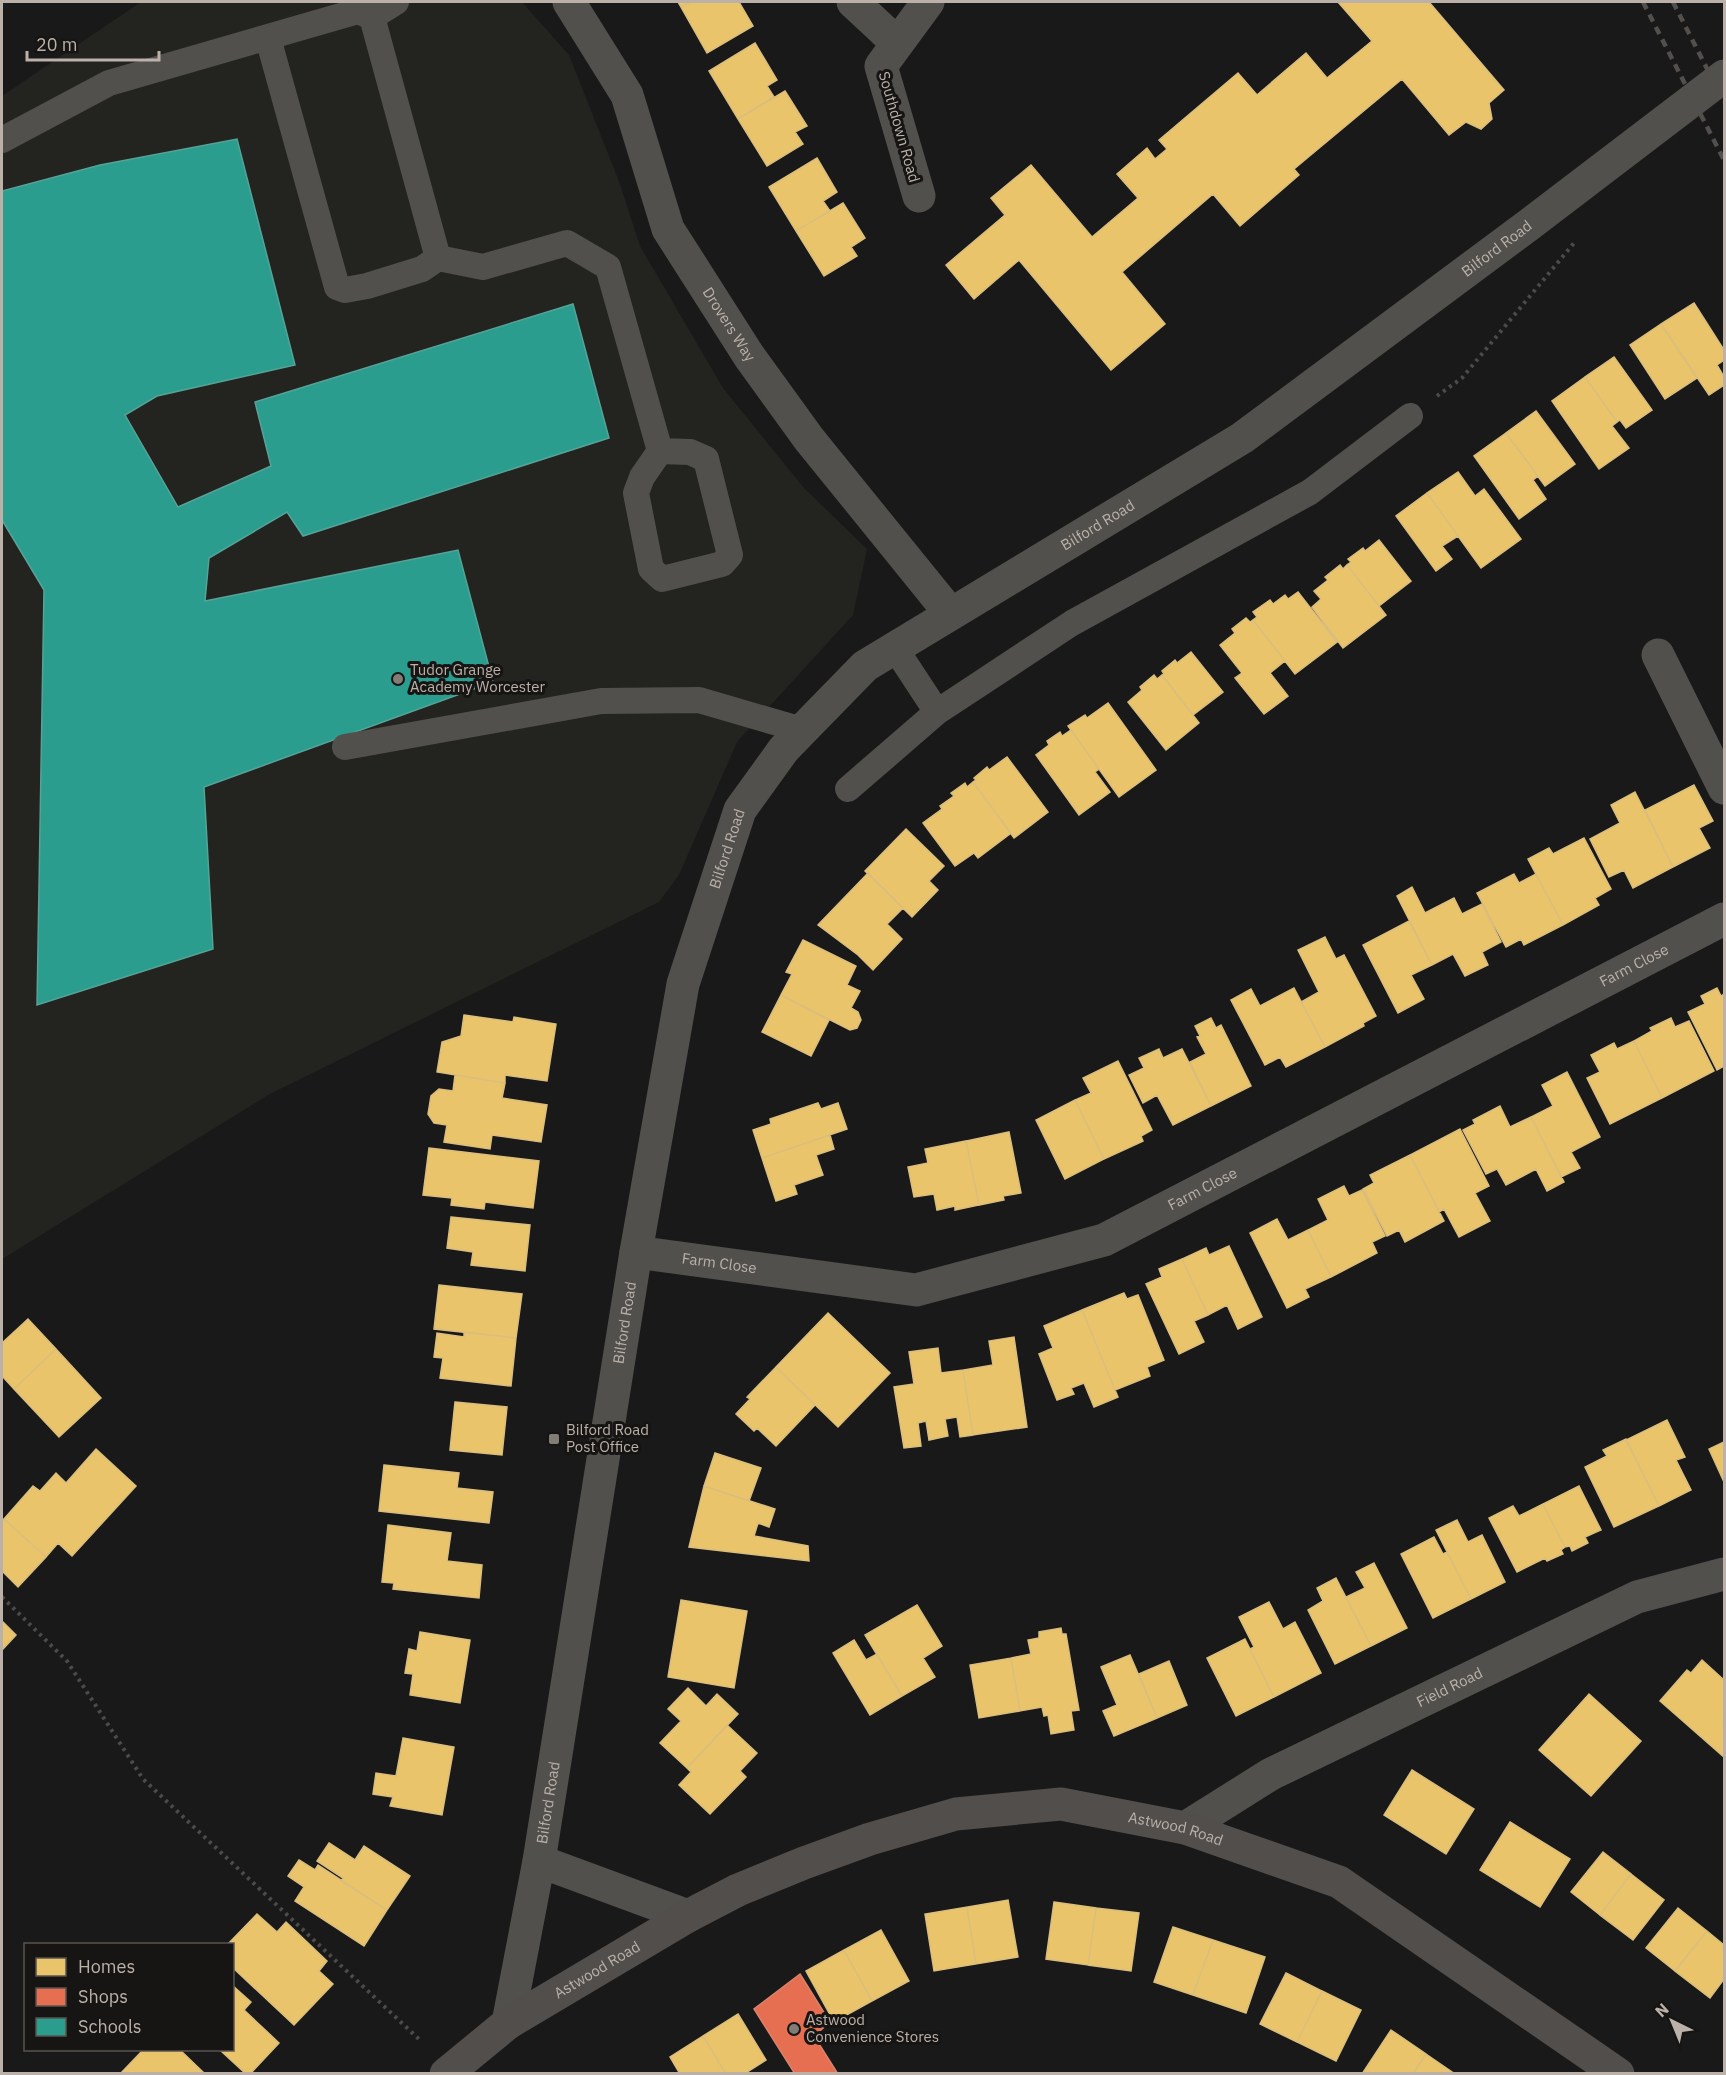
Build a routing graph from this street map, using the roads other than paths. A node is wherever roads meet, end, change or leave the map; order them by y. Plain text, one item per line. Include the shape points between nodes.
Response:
1 (396, 2) edge
2 (569, 2) edge
3 (853, 2) edge
4 (928, 2) edge
5 (372, 17) junction
6 (268, 38) junction
7 (897, 43) junction
8 (1725, 76) edge
9 (2, 140) edge
10 (919, 196) dead end
11 (438, 258) junction
12 (1410, 416) road end
13 (660, 451) junction
14 (950, 613) junction
15 (895, 648) junction
16 (1658, 655) dead end
17 (937, 712) junction
18 (802, 730) junction
19 (345, 747) dead end
20 (1725, 788) edge
21 (848, 789) dead end
22 (1725, 920) edge
23 (636, 1252) junction
24 (1725, 1574) edge
25 (1185, 1828) junction
26 (539, 1861) junction
27 (688, 1916) junction
28 (508, 2023) junction
29 (451, 2072) edge
30 (1617, 2073) edge

1 - 5 lane
2 - 14 street, Drovers Way via 627,95 668,229 749,356 809,439
3 - 7 street
4 - 7 street, Southdown Road
5 - 6 lane via 358,11
5 - 11 lane
6 - 9 lane via 109,82
6 - 11 lane via 337,287 345,290 367,286 422,269
7 - 10 street, Southdown Road via 880,66
8 - 14 street, Bilford Road via 1242,438
11 - 13 lane via 483,267 567,243 608,267
12 - 17 lane via 1310,492 1072,623
13 - 13 lane via 690,452 706,459 730,555 722,564 662,579 651,569 636,493
14 - 15 street, Bilford Road
15 - 17 lane
15 - 18 street, Bilford Road via 865,666
16 - 20 street
17 - 21 lane
18 - 19 lane via 699,700 601,701
18 - 23 street, Bilford Road via 740,810 683,984
22 - 23 street, Farm Close via 1104,1240 916,1290
23 - 26 street, Bilford Road
24 - 25 street, Field Road via 1638,1597 1271,1774
25 - 27 main road, Astwood Road via 1061,1804 956,1814 804,1863
25 - 30 main road, Astwood Road via 1339,1882
26 - 27 street
26 - 28 street, Bilford Road
27 - 28 main road, Astwood Road
28 - 29 main road

